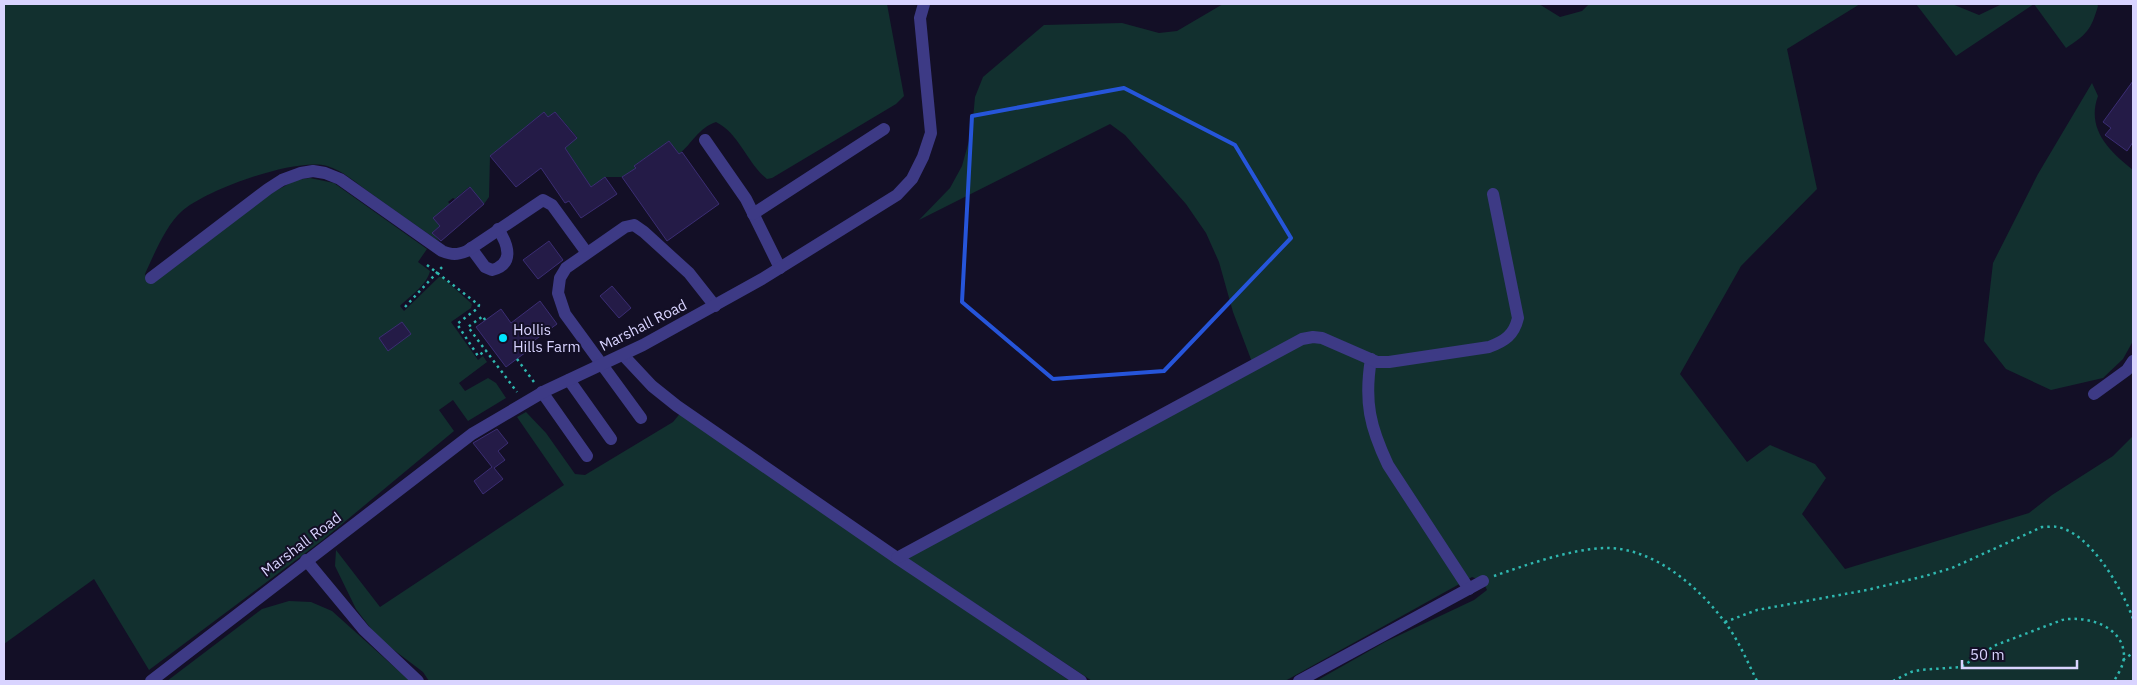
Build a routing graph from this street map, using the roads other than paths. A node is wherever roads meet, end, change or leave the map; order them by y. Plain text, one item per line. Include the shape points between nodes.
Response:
1 (924, 4) edge
2 (884, 129) dead end
3 (705, 140) dead end
4 (1494, 194) dead end
5 (754, 214) junction
6 (498, 230) junction
7 (471, 248) junction
8 (587, 253) junction
9 (780, 268) junction
10 (151, 278) dead end
11 (715, 306) junction
12 (623, 355) junction
13 (1371, 359) junction
14 (2133, 361) edge
15 (603, 364) junction
16 (569, 380) junction
17 (542, 392) junction
18 (2094, 394) dead end
19 (641, 418) dead end
20 (611, 439) dead end
21 (587, 456) dead end
22 (897, 558) junction
23 (306, 560) junction
24 (1483, 581) road end
25 (1469, 589) junction
26 (151, 681) edge
27 (418, 681) edge
28 (1081, 681) edge
29 (1300, 681) edge

1 - 9 street, Marshall Road via 920,18 931,133 912,179 897,195
2 - 5 street
3 - 5 street
4 - 13 street via 1518,318 1514,331 1489,347 1407,360 1383,362
5 - 9 street
6 - 7 street
6 - 7 street via 508,248 506,259 498,269 485,267
6 - 8 street via 543,200 552,205
7 - 10 street via 458,255 442,251 340,179 313,171 301,173 268,189
8 - 11 street via 625,227 634,225 689,274
8 - 15 street via 562,273 559,295 565,314
9 - 11 street, Marshall Road
11 - 12 street, Marshall Road
12 - 15 street, Marshall Road
12 - 22 street via 652,386 677,406
13 - 22 street via 1322,338 1302,338
13 - 25 street via 1369,410 1378,444 1388,465
14 - 18 street via 2127,370
15 - 16 street, Marshall Road
15 - 19 street
16 - 17 street, Marshall Road
16 - 20 street
17 - 21 street
17 - 23 street, Marshall Road via 472,434
22 - 28 street
23 - 26 street, Marshall Road
23 - 27 street via 364,630
24 - 25 street
25 - 29 street

